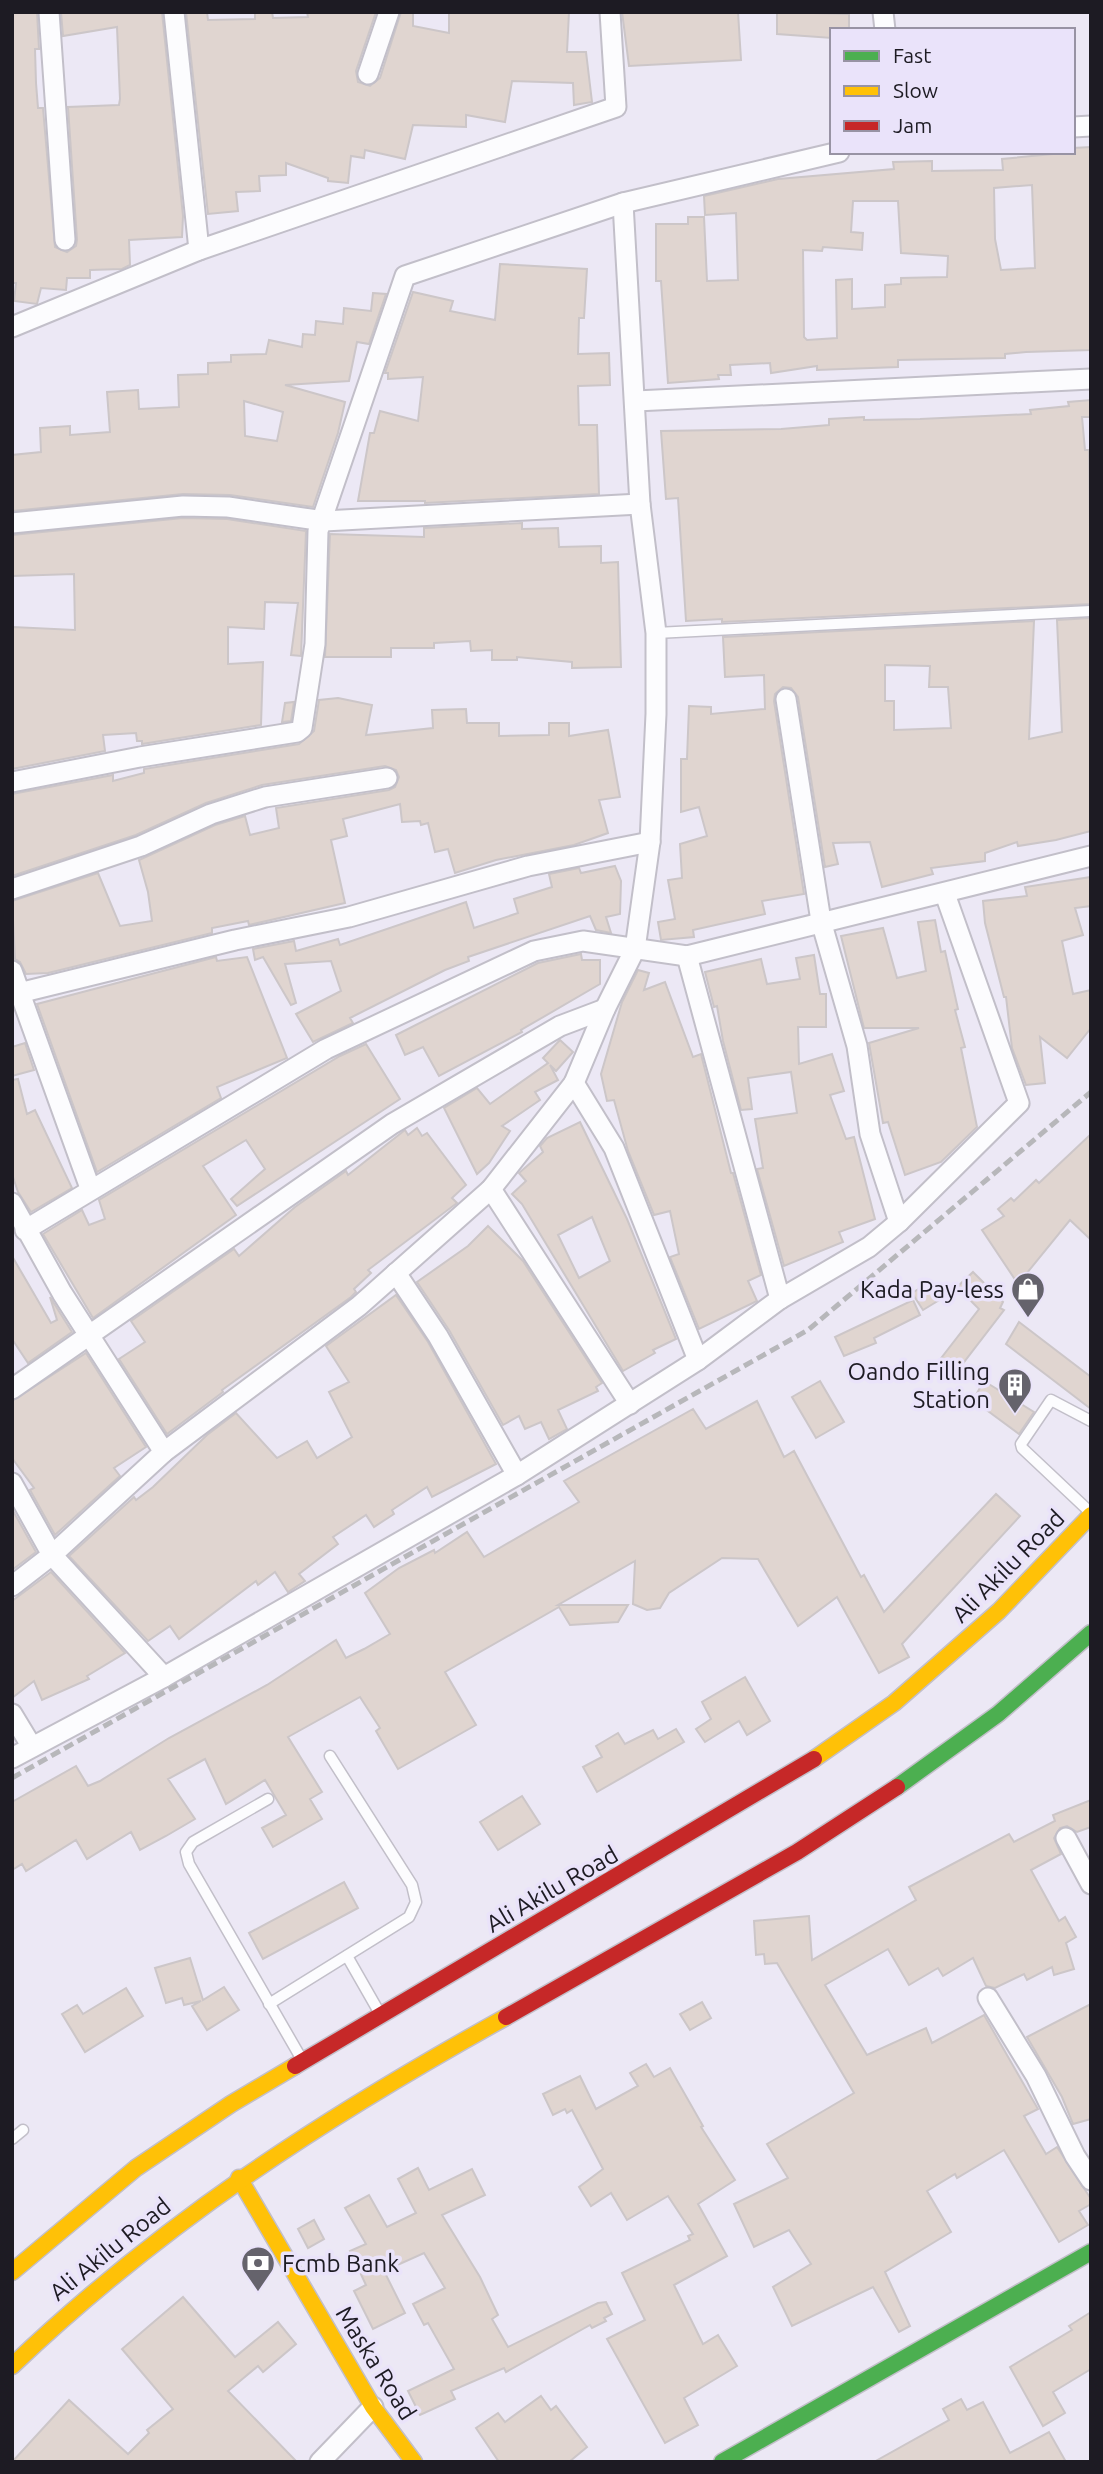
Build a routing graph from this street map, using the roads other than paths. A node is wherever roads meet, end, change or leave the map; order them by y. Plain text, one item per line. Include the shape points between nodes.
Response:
1 (49, 12) edge
2 (174, 12) edge
3 (389, 12) edge
4 (610, 12) edge
5 (368, 74) dead end
6 (830, 154) edge
7 (623, 202) junction
8 (65, 240) dead end
9 (199, 250) junction
10 (12, 327) edge
11 (1091, 379) edge
12 (636, 401) junction
13 (640, 504) junction
14 (324, 521) junction
15 (12, 523) edge
16 (1091, 611) edge
17 (656, 633) junction
18 (786, 699) dead end
19 (387, 778) dead end
20 (12, 782) edge
21 (650, 842) junction
22 (1091, 856) edge
23 (12, 889) edge
24 (945, 894) junction
25 (821, 921) junction
26 (635, 949) junction
27 (687, 956) junction
28 (12, 971) edge
29 (19, 993) junction
30 (605, 1009) junction
31 (575, 1083) junction
32 (90, 1188) junction
33 (491, 1189) junction
34 (12, 1203) edge
35 (900, 1223) junction
36 (25, 1230) junction
37 (396, 1273) junction
38 (780, 1299) junction
39 (92, 1335) junction
40 (698, 1360) junction
41 (12, 1389) edge
42 (630, 1404) junction
43 (1091, 1421) edge
44 (164, 1452) junction
45 (517, 1475) junction
46 (12, 1483) edge
47 (1091, 1514) edge
48 (51, 1555) junction
49 (12, 1586) edge
50 (1091, 1633) edge
51 (164, 1677) junction
52 (12, 1714) edge
53 (32, 1747) junction
54 (330, 1756) dead end
55 (12, 1758) edge
56 (268, 1799) dead end
57 (1066, 1838) dead end
58 (1091, 1884) edge
59 (347, 1956) junction
60 (988, 1998) dead end
61 (269, 2004) junction
62 (381, 2016) junction
63 (303, 2062) junction
64 (23, 2130) dead end
65 (12, 2139) edge
66 (239, 2178) junction
67 (1091, 2180) edge
68 (1091, 2252) edge
69 (14, 2266) edge
70 (12, 2366) edge
71 (373, 2407) junction
72 (320, 2462) edge
73 (414, 2462) edge
74 (722, 2462) edge

1 - 8 street
2 - 9 street
3 - 5 street
4 - 9 street via 616,107
6 - 7 street
7 - 12 street
7 - 14 street via 405,275
9 - 10 street
11 - 12 street
12 - 13 street
13 - 14 street
13 - 17 street
14 - 15 street via 183,506
14 - 20 street via 318,531 306,721 297,732
16 - 17 lane
17 - 21 street
18 - 25 street
19 - 23 street via 265,797 211,814 141,846
21 - 26 street
21 - 29 street via 528,866 349,917
22 - 24 street
24 - 25 street
24 - 35 street via 1019,1103
25 - 27 street
25 - 35 street via 857,1046 870,1134
26 - 27 street
26 - 30 street
26 - 32 street via 583,941 534,951 326,1049
27 - 38 street
28 - 29 street
29 - 32 street
30 - 31 street
30 - 39 street via 560,1026 392,1124
31 - 33 street
31 - 40 street via 614,1148
32 - 36 street
33 - 37 street
33 - 42 street
34 - 36 street
35 - 38 street via 869,1247
36 - 39 street
37 - 44 street via 359,1306
37 - 45 street via 438,1336
38 - 40 street
39 - 41 street
39 - 44 street
40 - 42 street
42 - 45 street
43 - 47 lane via 1051,1400 1021,1444
44 - 48 street
45 - 51 street
46 - 48 street
47 - 62 main road, Ali Akilu Road via 999,1611 894,1703 786,1778
48 - 49 street
48 - 51 street
50 - 66 main road, Ali Akilu Road via 1005,1708 820,1840 380,2089
51 - 53 street
52 - 53 street
53 - 55 street
54 - 59 lane via 412,1885 416,1902 409,1917
56 - 61 lane via 193,1842 186,1852
57 - 58 street
59 - 61 lane
59 - 62 lane
60 - 67 street via 1037,2076
61 - 63 lane
62 - 63 main road, Ali Akilu Road
63 - 69 main road, Ali Akilu Road via 136,2168
64 - 65 lane
66 - 70 main road, Ali Akilu Road via 76,2303
66 - 71 main road, Maska Road
68 - 74 main road
71 - 72 street
71 - 73 main road, Maska Road

